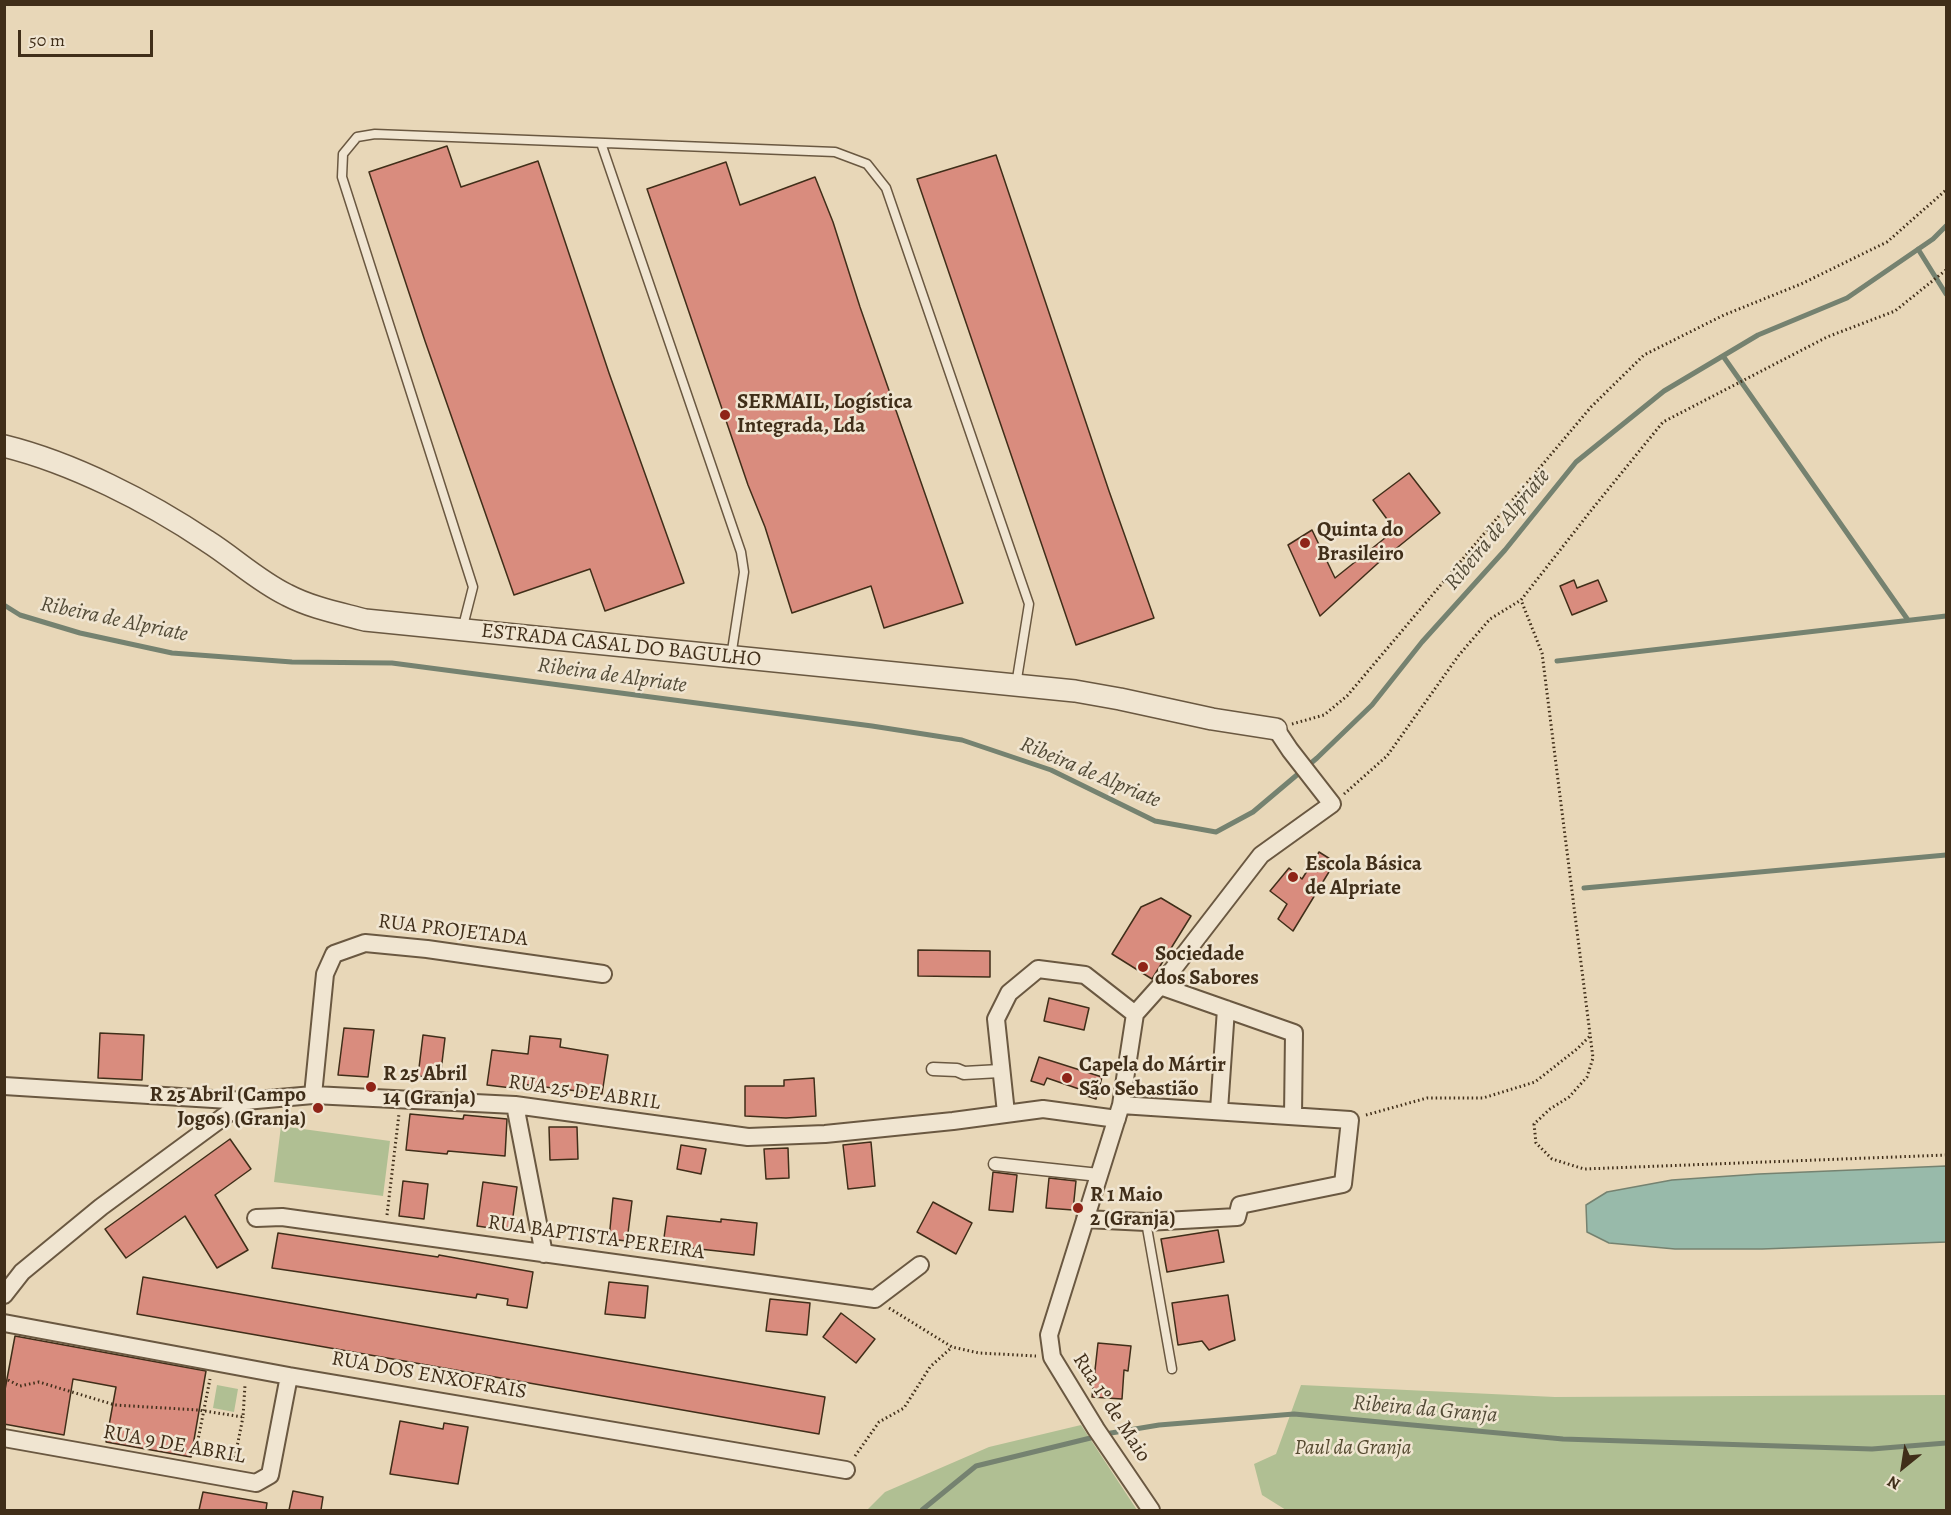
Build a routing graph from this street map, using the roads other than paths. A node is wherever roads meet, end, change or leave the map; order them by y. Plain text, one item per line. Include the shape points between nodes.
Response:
1 (601, 143) junction
2 (4, 446) edge
3 (462, 630) junction
4 (731, 658) junction
5 (1016, 686) junction
6 (1276, 729) joint
7 (603, 975) dead end
8 (1160, 986) junction
9 (1226, 1009) junction
10 (1135, 1014) junction
11 (933, 1069) dead end
12 (1000, 1071) junction
13 (4, 1086) edge
14 (314, 1095) junction
15 (245, 1101) junction
16 (514, 1105) junction
17 (1219, 1110) junction
18 (1119, 1112) junction
19 (1006, 1113) junction
20 (1293, 1116) junction
21 (995, 1164) dead end
22 (1099, 1175) junction
23 (256, 1218) dead end
24 (1085, 1219) junction
25 (1146, 1222) junction
26 (544, 1254) junction
27 (920, 1265) dead end
28 (4, 1268) edge
29 (22, 1272) junction
30 (4, 1295) edge
31 (4, 1323) edge
32 (1172, 1369) dead end
33 (289, 1376) junction
34 (4, 1438) edge
35 (846, 1470) road end
36 (1151, 1510) edge

1 - 3 lane via 375,134 357,137 343,154 342,177 473,587
1 - 4 lane via 741,552 744,572
1 - 5 lane via 835,152 867,164 886,188 1029,604
2 - 3 street, ESTRADA CASAL DO BAGULHO via 33,453 138,498 286,595 312,606 365,620
3 - 4 street, ESTRADA CASAL DO BAGULHO
4 - 5 street, ESTRADA CASAL DO BAGULHO
5 - 6 street, ESTRADA CASAL DO BAGULHO via 1086,693
6 - 8 street via 1332,804 1261,855
7 - 14 street, RUA PROJETADA via 365,943 334,954 325,975
8 - 9 street
8 - 10 street
9 - 17 street
9 - 20 street via 1294,1033
10 - 12 street via 1085,975 1038,969 1009,993 996,1019
10 - 18 street
11 - 12 street via 964,1073
12 - 19 street
13 - 15 street, RUA 25 DE ABRIL
14 - 15 street, RUA 25 DE ABRIL
14 - 16 street, RUA 25 DE ABRIL
15 - 29 street via 101,1207
16 - 19 street, RUA 25 DE ABRIL via 748,1137 837,1133
16 - 26 street
17 - 18 street, RUA 25 DE ABRIL
17 - 20 street, RUA 25 DE ABRIL
18 - 19 street, RUA 25 DE ABRIL via 1043,1109
18 - 22 street, Rua 1º de Maio
20 - 25 street, RUA 25 DE ABRIL via 1350,1120 1343,1184 1240,1205 1238,1217
21 - 22 street
22 - 24 street, Rua 1º de Maio
23 - 26 street, RUA BAPTISTA PEREIRA via 282,1217
24 - 25 street
24 - 36 street, Rua 1º de Maio via 1049,1335 1052,1357
25 - 32 lane
26 - 27 street, RUA BAPTISTA PEREIRA via 875,1299
28 - 29 street
29 - 30 street
31 - 33 street, RUA DOS ENXOFRAIS
33 - 34 street, RUA 9 DE ABRIL via 270,1475 256,1483
33 - 35 street, RUA DOS ENXOFRAIS

